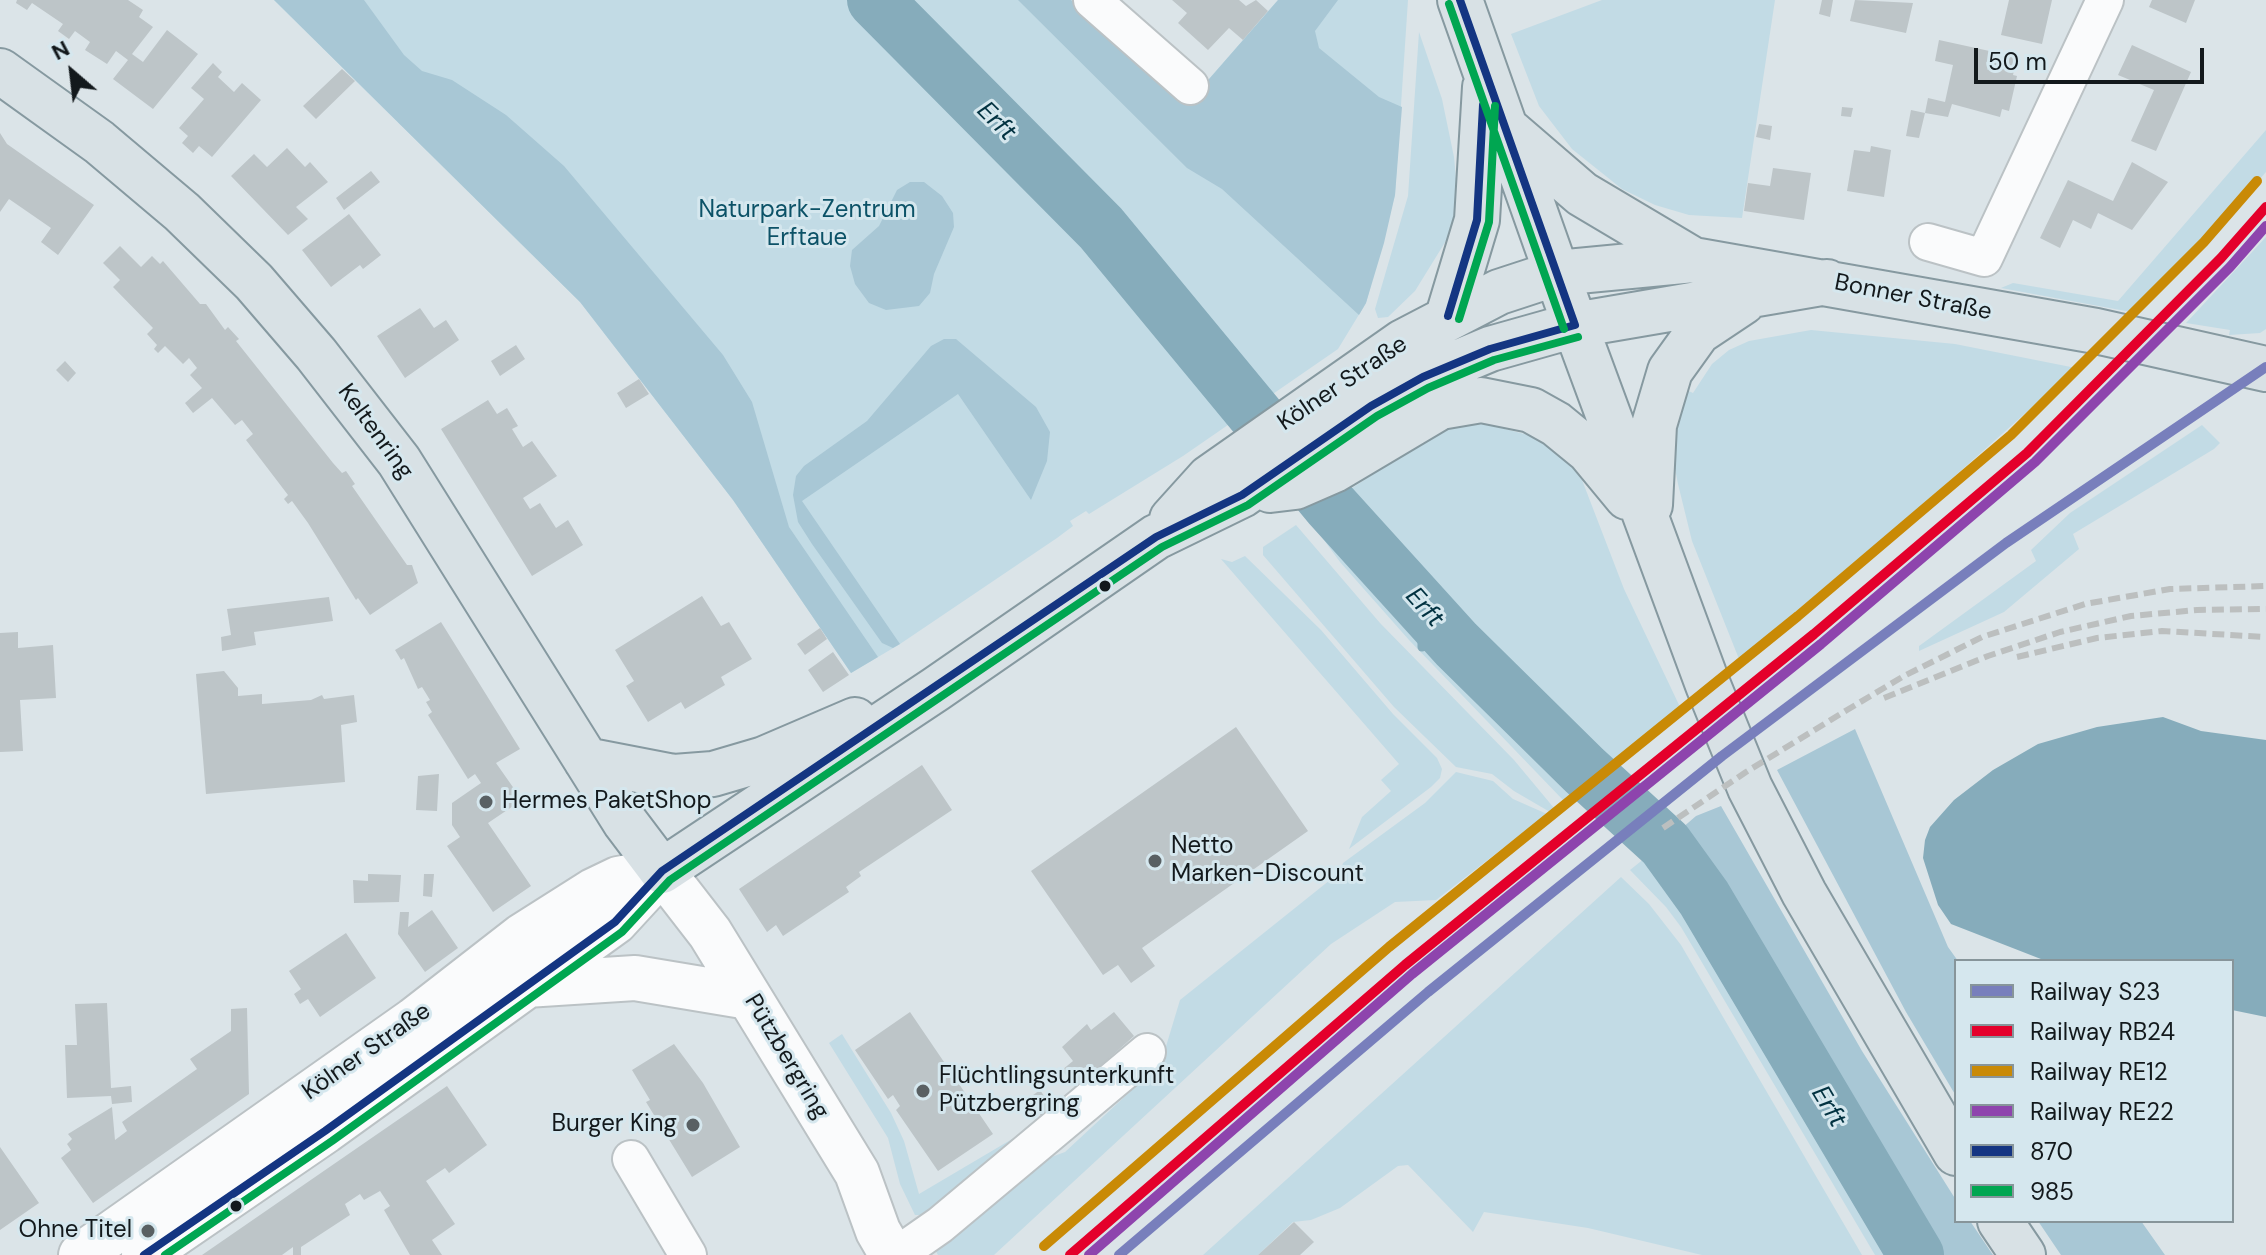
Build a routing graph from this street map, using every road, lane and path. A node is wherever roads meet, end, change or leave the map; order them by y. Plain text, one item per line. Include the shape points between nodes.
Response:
1 (1092, 0) edge
2 (1460, 0) edge
3 (2105, 0) edge
4 (0, 71) edge
5 (1486, 75) junction
6 (1190, 86) dead end
7 (1505, 127) junction
8 (1928, 242) dead end
9 (1693, 260) junction
10 (1557, 273) junction
11 (1827, 282) junction
12 (1752, 296) junction
13 (1448, 316) junction
14 (1575, 325) junction
15 (2266, 369) edge
16 (1371, 406) junction
17 (1226, 491) junction
18 (1649, 524) junction
19 (936, 689) junction
20 (586, 760) junction
21 (662, 871) junction
22 (526, 985) junction
23 (749, 997) junction
24 (1147, 1052) dead end
25 (1954, 1150) edge
26 (631, 1159) dead end
27 (2001, 1223) edge
28 (81, 1255) edge
29 (144, 1255) edge
30 (688, 1255) edge
31 (894, 1255) edge
32 (2023, 1255) edge

1 - 6 street
2 - 5 main road
3 - 8 street via 1984,258
4 - 20 main road, Keltenring via 162,194 254,282 316,354 399,461
5 - 7 main road
5 - 13 main road via 1477,220
7 - 9 main road via 1582,194
7 - 10 main road
9 - 10 main road, Bonner Straße
9 - 11 main road, Bonner Straße
10 - 13 main road, Kölner Straße
10 - 14 main road
11 - 12 main road, Kölner Straße
11 - 15 main road, Bonner Straße via 2096,331
12 - 14 main road, Kölner Straße
12 - 18 main road via 1698,332 1670,371 1654,425
13 - 16 main road, Kölner Straße
14 - 16 main road, Kölner Straße via 1490,349
14 - 18 main road
16 - 17 main road, Kölner Straße
16 - 17 main road via 1334,470 1295,487
16 - 18 main road via 1504,402 1531,410 1589,451
17 - 19 main road, Kölner Straße
18 - 25 main road via 1750,788 1804,893
19 - 20 main road via 764,759 713,774 674,777
19 - 21 main road, Kölner Straße
20 - 21 main road, Keltenring
21 - 22 street, Kölner Straße via 615,922
21 - 23 street, Pützbergring via 710,933
21 - 28 street, Kölner Straße via 618,879 522,936 426,1011
22 - 23 street via 635,978
22 - 29 street, Kölner Straße
23 - 31 street, Pützbergring via 857,1173 878,1231
24 - 31 street, Pützbergring via 940,1225
26 - 30 street
27 - 32 main road

